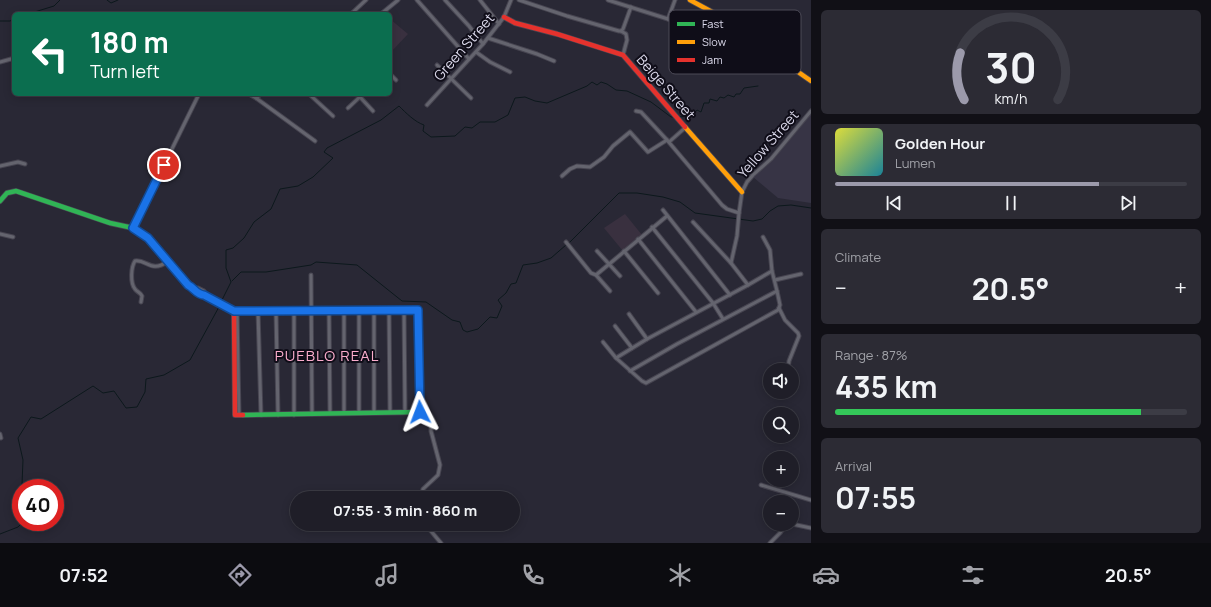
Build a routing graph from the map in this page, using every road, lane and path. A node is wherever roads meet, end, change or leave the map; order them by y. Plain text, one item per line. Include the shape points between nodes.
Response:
1 (366, 0) edge
2 (398, 0) edge
3 (417, 0) edge
4 (445, 0) edge
5 (480, 0) edge
6 (511, 0) edge
7 (519, 0) edge
8 (608, 0) edge
9 (675, 0) edge
10 (690, 0) edge
11 (631, 7) junction
12 (671, 10) edge
13 (708, 10) edge
14 (353, 12) edge
15 (383, 12) edge
16 (504, 17) junction
17 (668, 19) edge
18 (499, 24) junction
19 (621, 31) junction
20 (488, 38) junction
21 (483, 44) junction
22 (476, 52) junction
23 (623, 55) junction
24 (469, 58) junction
25 (11, 59) dead end
26 (554, 61) dead end
27 (0, 62) edge
28 (437, 65) dead end
29 (510, 72) dead end
30 (801, 74) edge
31 (392, 76) edge
32 (450, 79) junction
33 (396, 80) dead end
34 (811, 81) edge
35 (198, 96) edge
36 (252, 96) edge
37 (259, 96) edge
38 (311, 96) edge
39 (256, 98) junction
40 (360, 98) joint
41 (471, 98) dead end
42 (428, 104) dead end
43 (348, 108) dead end
44 (373, 111) dead end
45 (636, 111) dead end
46 (811, 111) edge
47 (333, 116) dead end
48 (686, 127) junction
49 (315, 141) dead end
50 (668, 141) junction
51 (26, 164) dead end
52 (0, 166) edge
53 (562, 176) dead end
54 (742, 192) junction
55 (0, 201) edge
56 (663, 210) dead end
57 (739, 214) junction
58 (667, 216) junction
59 (692, 222) dead end
60 (652, 227) junction
61 (133, 228) junction
62 (0, 234) edge
63 (14, 237) dead end
64 (763, 237) dead end
65 (638, 239) junction
66 (566, 242) dead end
67 (597, 251) dead end
68 (624, 251) junction
69 (168, 261) junction
70 (609, 263) junction
71 (731, 263) junction
72 (772, 271) junction
73 (801, 274) dead end
74 (311, 275) dead end
75 (596, 275) junction
76 (620, 276) dead end
77 (775, 280) junction
78 (748, 285) junction
79 (610, 291) dead end
80 (777, 291) junction
81 (658, 293) dead end
82 (730, 295) junction
83 (141, 302) dead end
84 (713, 303) junction
85 (779, 308) junction
86 (329, 310) junction
87 (344, 310) junction
88 (359, 310) junction
89 (374, 310) junction
90 (389, 310) junction
91 (404, 310) junction
92 (236, 311) junction
93 (258, 311) junction
94 (276, 311) junction
95 (294, 311) junction
96 (311, 311) junction
97 (696, 312) junction
98 (629, 314) dead end
99 (723, 319) junction
100 (616, 326) dead end
101 (647, 339) junction
102 (603, 342) dead end
103 (632, 348) junction
104 (616, 358) junction
105 (789, 363) edge
106 (630, 371) junction
107 (359, 412) junction
108 (374, 412) junction
109 (390, 412) junction
110 (405, 412) junction
111 (420, 412) junction
112 (330, 413) junction
113 (344, 413) junction
114 (312, 414) junction
115 (261, 415) junction
116 (278, 415) junction
117 (294, 415) junction
118 (761, 485) dead end
119 (423, 491) edge
120 (811, 500) edge
121 (799, 525) edge
122 (811, 528) edge
123 (431, 531) edge
124 (781, 531) edge
125 (441, 543) edge
126 (770, 543) edge

1 - 14 street
2 - 15 street
3 - 24 street
4 - 21 street
5 - 18 street
6 - 16 street, Green Street
7 - 19 street
8 - 11 street
9 - 12 street
10 - 13 street
11 - 17 street
11 - 19 street
16 - 18 street, Green Street
16 - 23 street, Beige Street via 515,23
18 - 20 street, Green Street
19 - 23 street via 626,34 627,40
20 - 21 street, Green Street
20 - 26 street
21 - 22 street, Green Street
22 - 24 street, Green Street
22 - 29 street
23 - 48 street, Beige Street
24 - 32 street, Green Street
25 - 27 street
28 - 32 street
30 - 34 street
31 - 33 street
32 - 41 street
32 - 42 street, Green Street
35 - 61 street
36 - 39 street
37 - 39 street
38 - 47 street
39 - 49 street
40 - 43 street
40 - 44 street
45 - 50 street via 641,112
46 - 54 street, Yellow Street via 771,159 750,178
48 - 50 street
48 - 54 street, Beige Street
50 - 53 street via 648,152 632,133 628,133 590,167 577,166
50 - 57 street via 722,205
51 - 52 street via 18,162
54 - 57 street, Yellow Street
55 - 61 street via 6,193 16,191 110,223
56 - 58 street
57 - 71 street, Yellow Street
58 - 60 street
58 - 82 street
59 - 71 street
60 - 65 street
60 - 84 street
61 - 69 street via 148,238
62 - 63 street
64 - 72 street via 770,250
65 - 68 street
65 - 97 street
66 - 75 street via 591,273
67 - 70 street
68 - 70 street
68 - 81 street
69 - 83 street via 154,266 139,260 133,264 132,283 142,296
69 - 92 street via 200,295
70 - 75 street
70 - 76 street
71 - 78 street
72 - 77 street
72 - 78 street
73 - 77 street
74 - 96 street
75 - 79 street
77 - 80 street
78 - 82 street
80 - 85 street
80 - 99 street
82 - 84 street
84 - 97 street
84 - 99 street
85 - 105 street via 785,320 799,336
85 - 106 street via 771,315 646,382
86 - 87 street
86 - 96 street
86 - 112 street
87 - 88 street
87 - 113 street
88 - 89 street
88 - 107 street
89 - 90 street
89 - 108 street
90 - 91 street
90 - 109 street
91 - 110 street
91 - 111 street via 419,311
92 - 93 street
92 - 115 street via 235,415
93 - 94 street
93 - 115 street
94 - 95 street
94 - 116 street
95 - 96 street
95 - 117 street
96 - 114 street
97 - 101 street
98 - 101 street
99 - 106 street
100 - 103 street
101 - 103 street
102 - 104 street
103 - 104 street
104 - 106 street
107 - 108 street
107 - 113 street
108 - 109 street
109 - 110 street
110 - 111 street
111 - 119 street via 431,424 440,465 438,475
112 - 113 street
112 - 114 street
114 - 117 street
115 - 116 street
116 - 117 street
118 - 120 street
121 - 122 street
123 - 125 street
124 - 126 street

